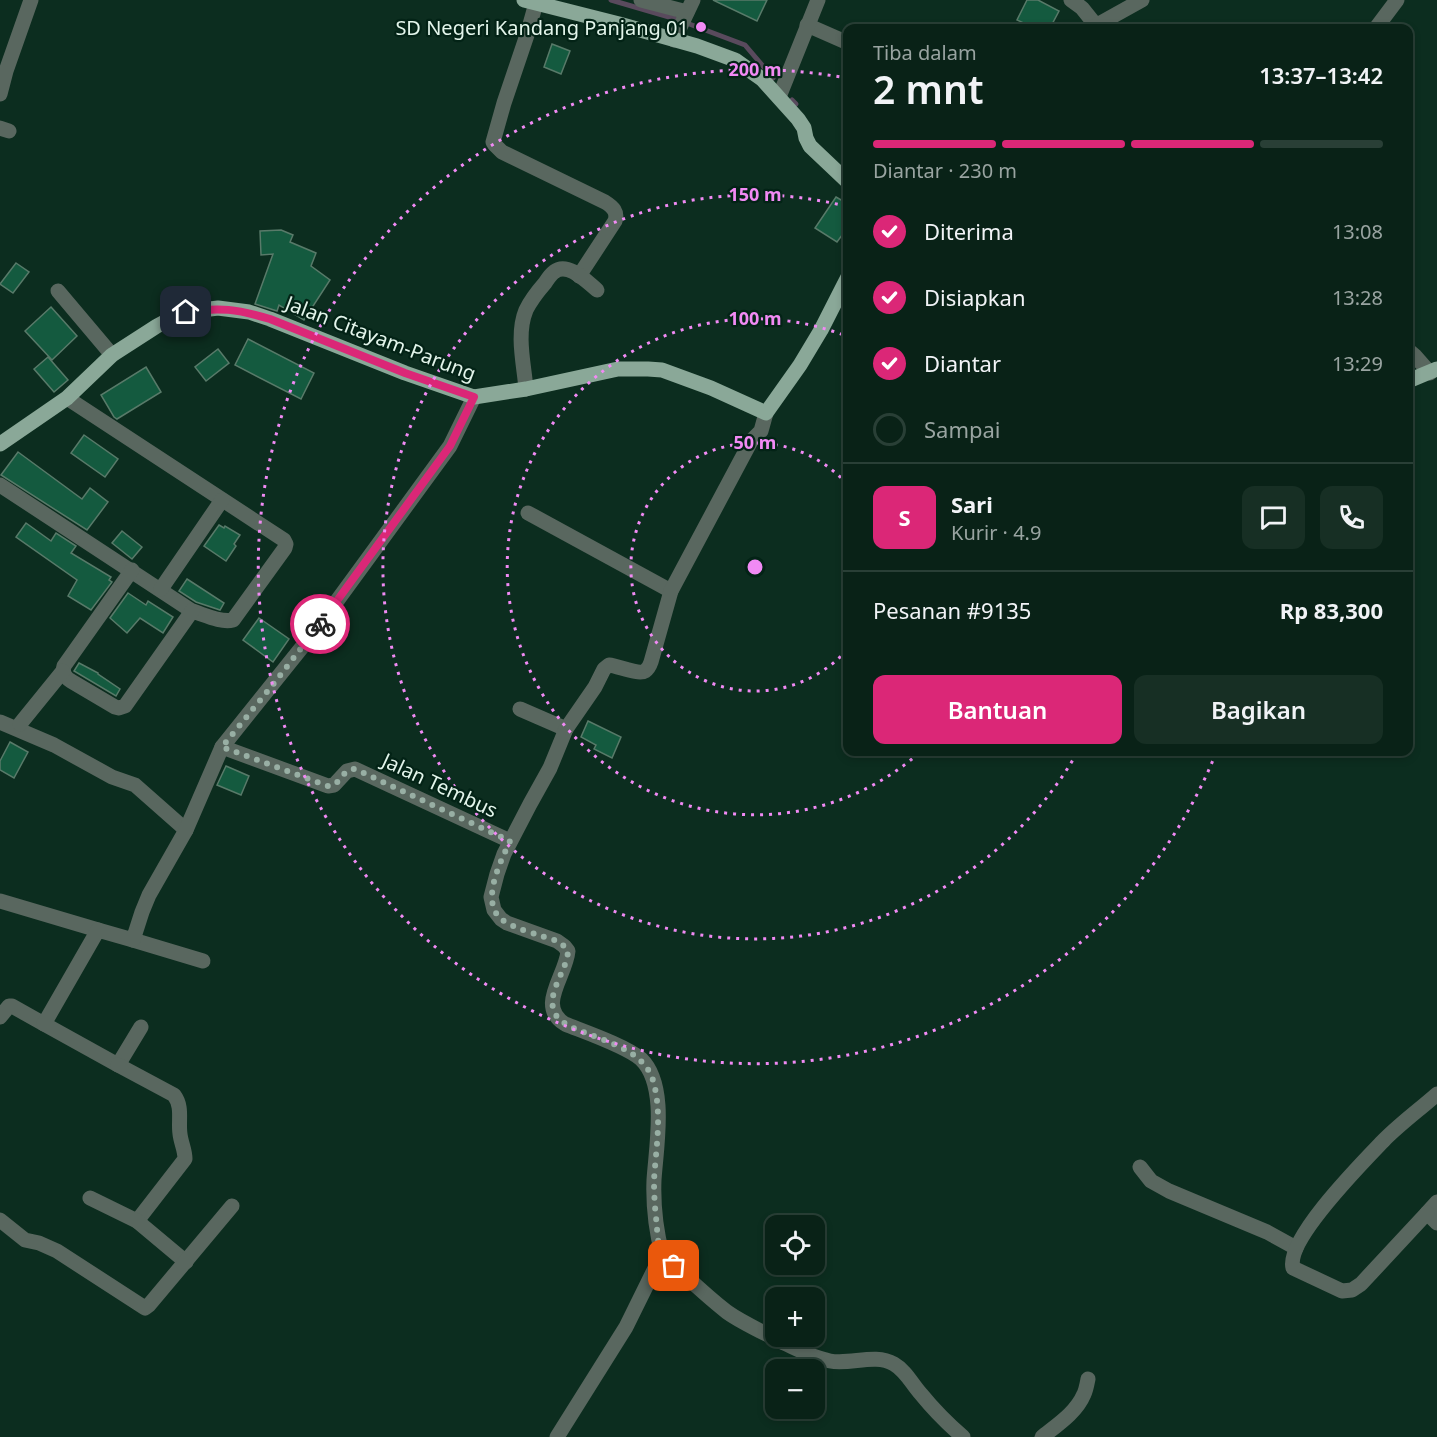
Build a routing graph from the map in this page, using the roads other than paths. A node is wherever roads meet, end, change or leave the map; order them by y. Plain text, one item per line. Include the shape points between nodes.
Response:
1 (31, 0) edge
2 (641, 0) edge
3 (818, 0) edge
4 (1071, 0) edge
5 (1142, 0) edge
6 (1396, 0) edge
7 (530, 1) edge
8 (684, 19) edge
9 (1094, 24) edge
10 (1101, 24) edge
11 (1379, 24) edge
12 (807, 25) junction
13 (843, 41) edge
14 (3, 70) edge
15 (0, 94) edge
16 (779, 97) junction
17 (843, 177) edge
18 (579, 276) junction
19 (843, 287) edge
20 (597, 290) dead end
21 (58, 291) dead end
22 (1413, 354) edge
23 (112, 355) junction
24 (1433, 371) edge
25 (1413, 379) edge
26 (526, 388) junction
27 (474, 397) junction
28 (67, 398) junction
29 (766, 413) junction
30 (0, 444) edge
31 (0, 485) edge
32 (222, 500) junction
33 (528, 513) dead end
34 (132, 570) junction
35 (162, 590) junction
36 (671, 591) junction
37 (192, 611) junction
38 (63, 671) junction
39 (520, 709) dead end
40 (0, 722) edge
41 (20, 724) dead end
42 (566, 729) junction
43 (222, 747) junction
44 (186, 830) junction
45 (510, 841) junction
46 (0, 901) edge
47 (98, 930) junction
48 (133, 940) junction
49 (203, 961) dead end
50 (0, 1017) edge
51 (44, 1024) junction
52 (141, 1027) dead end
53 (118, 1065) junction
54 (1437, 1094) edge
55 (1140, 1167) dead end
56 (90, 1198) dead end
57 (232, 1206) dead end
58 (1434, 1213) edge
59 (0, 1220) edge
60 (137, 1221) junction
61 (1296, 1248) junction
62 (662, 1254) junction
63 (186, 1262) junction
64 (1088, 1379) dead end
65 (557, 1437) edge
66 (963, 1437) edge
67 (1042, 1437) edge

1 - 14 street
2 - 8 street
3 - 12 street
4 - 9 street
5 - 10 street
6 - 11 street
7 - 8 main road via 619,24
7 - 18 street via 527,35 493,142 502,152 615,210 615,221
8 - 16 main road via 762,79
12 - 13 street
12 - 16 street
14 - 15 street
16 - 17 main road via 798,118 810,146
18 - 20 street
18 - 26 street via 571,270 554,272 526,310 521,334
19 - 29 main road via 821,330
21 - 23 street
22 - 24 street
23 - 27 main road, Jalan Citayam-Parung via 186,312 218,308 270,319
23 - 28 main road, Jalan Citayam-Parung
24 - 25 main road
26 - 27 main road, Jalan Citayam-Parung
26 - 29 main road, Jalan Citayam-Parung via 618,369 655,369
27 - 43 street via 454,440 437,464 315,631
28 - 30 main road, Jalan Citayam-Parung
28 - 32 street
29 - 36 street via 761,431 751,441
31 - 34 street
32 - 35 street
32 - 37 street via 284,540 285,548 233,620 223,621
33 - 36 street
34 - 35 street
34 - 38 street
35 - 37 street
36 - 42 street via 648,668 638,672 607,666
37 - 38 street via 125,706 115,707 71,681
38 - 41 street
39 - 42 street
40 - 44 street via 135,785
42 - 45 street via 550,768
43 - 44 street
43 - 45 street, Jalan Tembus via 328,786 334,785 346,771 355,769
44 - 48 street via 149,895
45 - 62 street via 493,888 492,904 507,923 557,941 568,951 552,1004 556,1016 565,1024 639,1058 653,1077 658,1130 655,1209
46 - 47 street
47 - 48 street
47 - 51 street
48 - 49 street
50 - 51 street via 12,1006
51 - 53 street
52 - 53 street
53 - 60 street via 174,1095 180,1109 185,1159
54 - 61 street via 1378,1146 1320,1210
55 - 61 street via 1151,1181 1169,1191
56 - 60 street
57 - 63 street
58 - 61 street via 1352,1290 1342,1291 1293,1268
59 - 63 street via 25,1240 57,1251 144,1308
60 - 63 street
62 - 65 street via 626,1327
62 - 66 street via 729,1313 810,1356 852,1362 875,1359 895,1364 943,1420
64 - 67 street via 1078,1404

